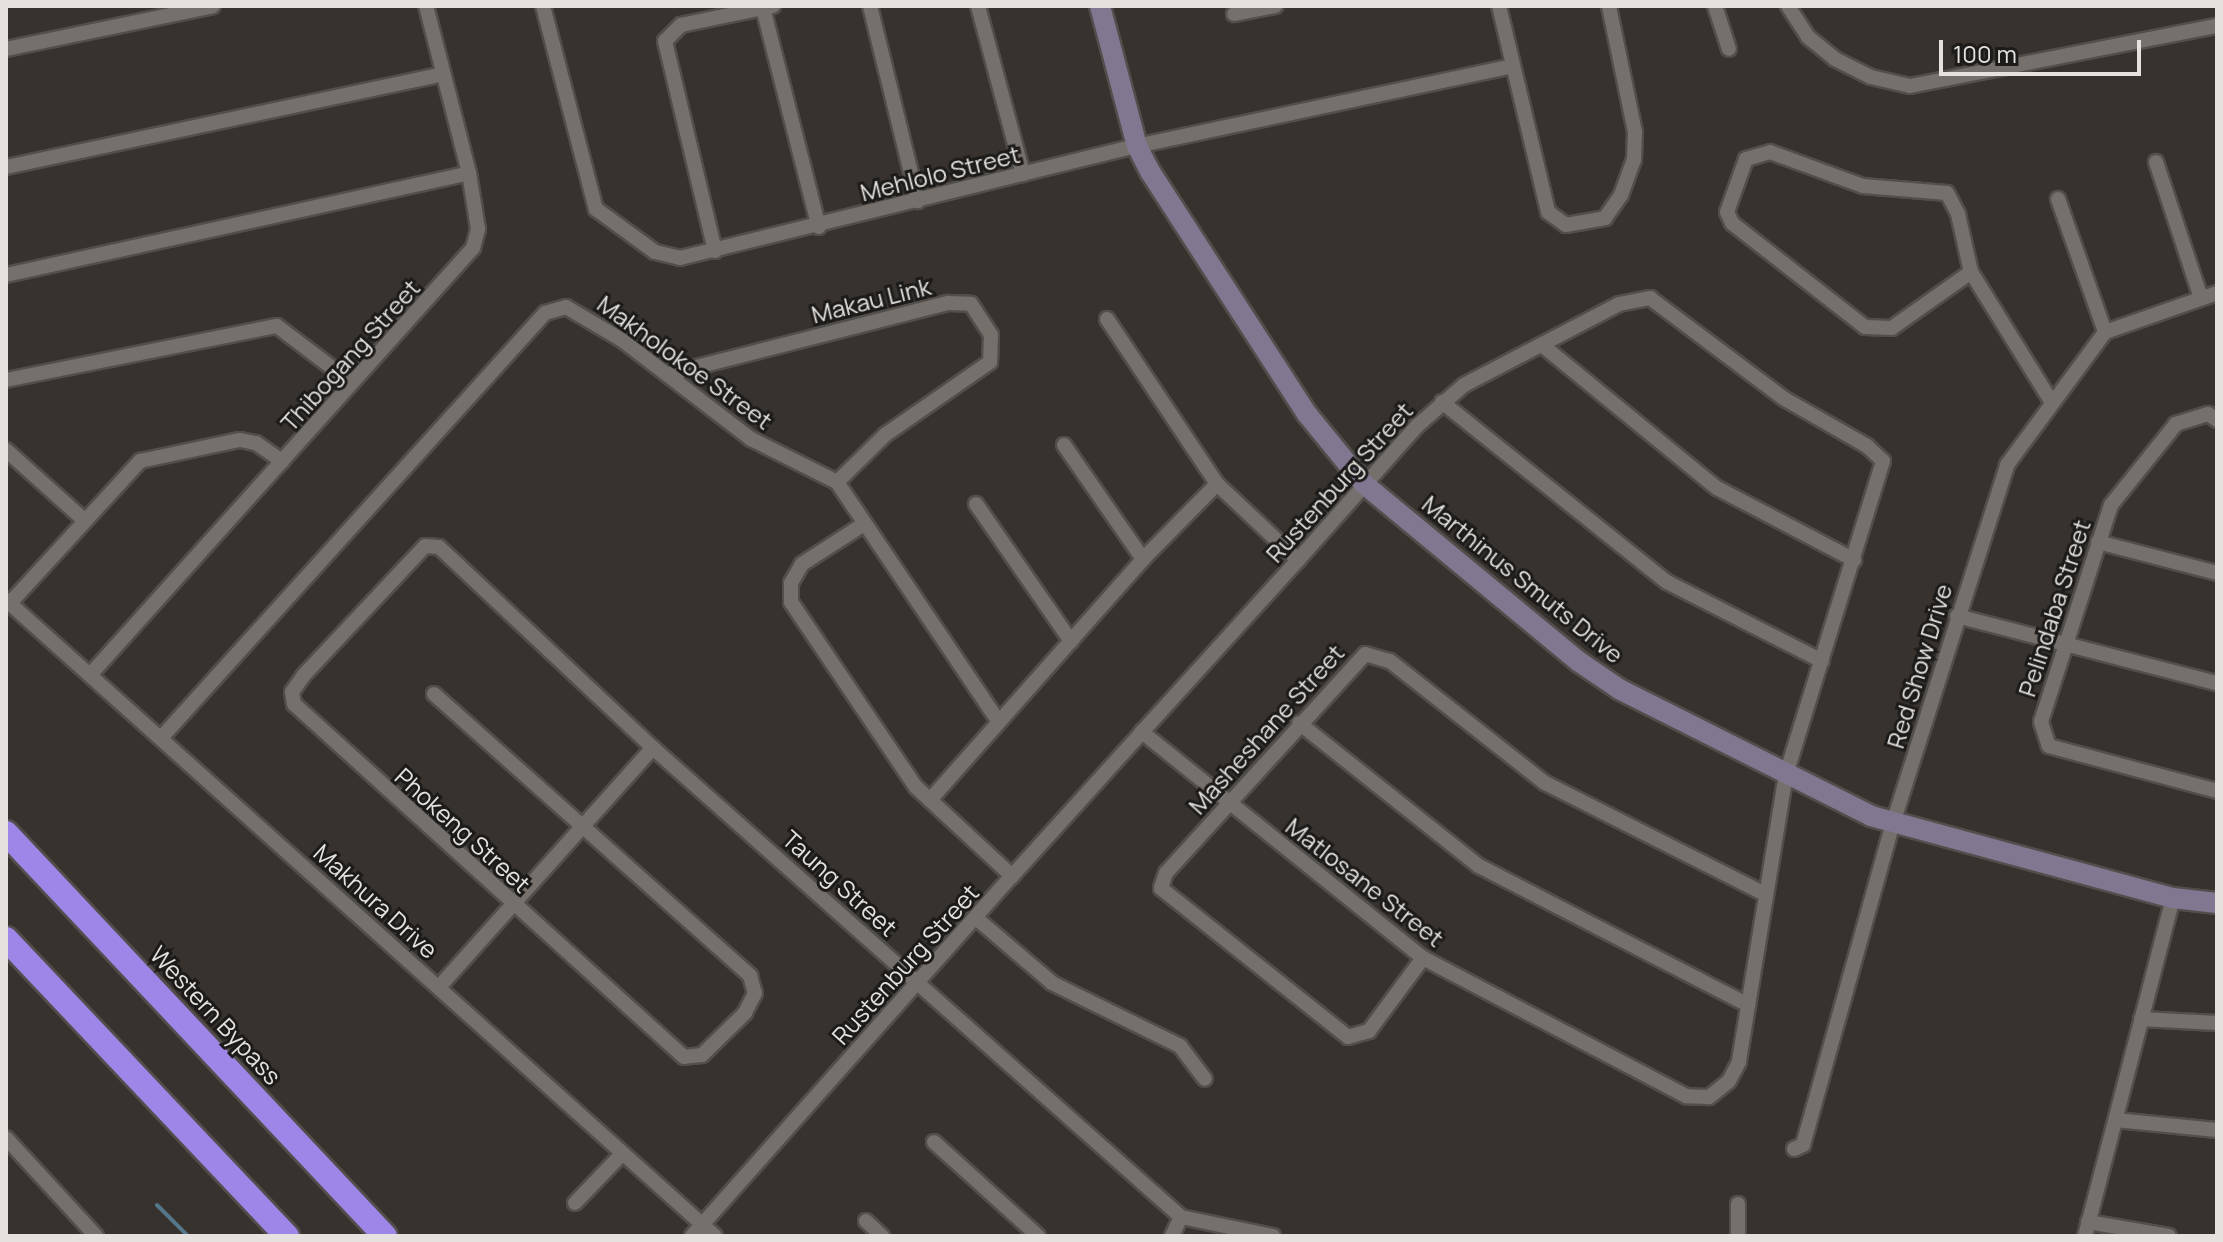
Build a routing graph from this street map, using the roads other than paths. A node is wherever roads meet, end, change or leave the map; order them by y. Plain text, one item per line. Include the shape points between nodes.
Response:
1 (213, 6) edge
2 (426, 6) edge
3 (543, 6) edge
4 (870, 6) edge
5 (978, 6) edge
6 (1100, 6) edge
7 (1275, 6) edge
8 (1499, 6) edge
9 (1609, 6) edge
10 (1715, 6) edge
11 (1788, 6) edge
12 (768, 7) edge
13 (158, 12) edge
14 (1234, 14) dead end
15 (2217, 26) edge
16 (6, 49) edge
17 (1729, 49) dead end
18 (1513, 66) junction
19 (443, 74) junction
20 (1137, 146) junction
21 (2156, 162) dead end
22 (6, 167) edge
23 (469, 173) junction
24 (1023, 174) junction
25 (2058, 199) dead end
26 (918, 201) junction
27 (819, 227) junction
28 (715, 251) junction
29 (1971, 272) junction
30 (6, 275) edge
31 (2217, 293) edge
32 (2201, 298) junction
33 (1107, 319) dead end
34 (2105, 332) junction
35 (1542, 345) junction
36 (669, 374) junction
37 (6, 380) edge
38 (352, 383) junction
39 (2051, 401) junction
40 (1442, 402) junction
41 (2217, 420) edge
42 (1064, 445) dead end
43 (6, 450) edge
44 (282, 461) junction
45 (837, 482) junction
46 (1217, 484) junction
47 (1364, 484) junction
48 (976, 504) dead end
49 (84, 520) junction
50 (864, 524) junction
51 (2098, 542) junction
52 (439, 547) joint
53 (1143, 559) junction
54 (1298, 560) junction
55 (1854, 560) junction
56 (2217, 573) edge
57 (8, 601) edge
58 (1957, 616) junction
59 (1071, 641) junction
60 (2066, 643) junction
61 (1822, 661) junction
62 (90, 675) junction
63 (2217, 683) edge
64 (434, 694) dead end
65 (998, 721) junction
66 (1299, 723) junction
67 (1142, 732) junction
68 (161, 738) junction
69 (653, 748) junction
70 (1786, 774) junction
71 (2217, 791) edge
72 (930, 800) junction
73 (1228, 802) junction
74 (1893, 823) junction
75 (584, 825) junction
76 (8, 835) edge
77 (1012, 876) junction
78 (1765, 894) junction
79 (2173, 898) junction
80 (512, 903) junction
81 (2217, 903) edge
82 (976, 918) junction
83 (6, 939) edge
84 (1423, 958) junction
85 (918, 982) junction
86 (439, 987) junction
87 (1748, 1005) junction
88 (2141, 1019) junction
89 (2217, 1023) edge
90 (1205, 1079) dead end
91 (1709, 1097) joint
92 (2116, 1120) junction
93 (2217, 1130) edge
94 (6, 1138) edge
95 (934, 1142) dead end
96 (1794, 1149) dead end
97 (623, 1153) junction
98 (575, 1203) dead end
99 (1738, 1204) dead end
100 (1181, 1217) junction
101 (866, 1221) dead end
102 (702, 1224) junction
103 (2086, 1229) edge
104 (96, 1236) edge
105 (287, 1236) edge
106 (385, 1236) edge
107 (692, 1236) edge
108 (715, 1236) edge
109 (882, 1236) edge
110 (1038, 1236) edge
111 (1172, 1236) edge
112 (1273, 1236) edge
113 (1738, 1236) edge
114 (2169, 1236) edge

1 - 13 street
2 - 19 street, Thibogang Street
3 - 28 street, Mehlolo Street via 596,209 655,252 680,258
4 - 26 street
5 - 24 street
6 - 20 street, Marthinus Smuts Drive
7 - 14 street
8 - 18 street
9 - 18 street via 1635,132 1634,160 1615,207 1605,218 1560,224 1548,212
10 - 17 street
11 - 15 street via 1808,37 1835,59 1871,77 1910,86
12 - 27 street
12 - 28 street via 681,25 665,41
13 - 16 street
18 - 20 street, Mehlolo Street
19 - 22 street
19 - 23 street, Thibogang Street
20 - 24 street, Mehlolo Street
20 - 47 street, Marthinus Smuts Drive via 1307,414
21 - 32 street
23 - 30 street
23 - 38 street, Thibogang Street via 478,229 473,248
24 - 26 street, Mehlolo Street
25 - 34 street
26 - 27 street, Mehlolo Street
27 - 28 street, Mehlolo Street
29 - 29 street via 1958,214 1947,193 1863,186 1770,152 1746,159 1727,212 1732,223 1865,327 1892,328
29 - 39 street
31 - 32 street
32 - 34 street
33 - 46 street
34 - 39 street, Red Show Drive
35 - 40 street, Rustenburg Street
35 - 55 street via 1717,488
35 - 55 street, Rustenburg Street via 1629,299 1659,302 1761,383 1880,457 1884,467
36 - 45 street, Makholokoe Street via 751,439
36 - 45 street, Makau Link via 948,303 971,304 991,335 990,362 885,435
36 - 68 street, Makholokoe Street via 577,311 566,307 545,313
37 - 38 street via 277,326
38 - 44 street, Thibogang Street
39 - 58 street, Red Show Drive via 2007,465
40 - 47 street, Rustenburg Street
40 - 61 street via 1667,582
41 - 51 street, Pelindaba Street via 2208,414 2176,424 2111,505
42 - 53 street
43 - 49 street
44 - 49 street via 256,443 240,440 150,458 133,467
44 - 62 street, Thibogang Street
45 - 50 street
46 - 53 street
46 - 54 street
47 - 54 street, Rustenburg Street
47 - 70 street, Marthinus Smuts Drive via 1599,677
48 - 59 street
49 - 57 street
50 - 65 street
50 - 72 street via 802,564 791,583 791,602 906,774
51 - 56 street
51 - 60 street, Pelindaba Street
52 - 69 street, Taung Street
52 - 80 street, Phokeng Street via 427,545 409,560 303,676 292,700 304,718
53 - 59 street
54 - 67 street, Rustenburg Street
55 - 61 street, Rustenburg Street
57 - 62 street, Makhura Drive
58 - 60 street
58 - 74 street, Red Show Drive
59 - 65 street
60 - 63 street
60 - 71 street, Pelindaba Street via 2041,722 2044,742
61 - 70 street, Rustenburg Street
62 - 68 street, Makhura Drive
64 - 75 street
65 - 72 street
66 - 73 street, Masheshane Street
66 - 78 street, Masheshane Street via 1357,659 1379,655 1545,783
66 - 87 street via 1479,866
67 - 73 street, Matlosane Street
67 - 77 street, Rustenburg Street
68 - 86 street, Makhura Drive
69 - 75 street
69 - 85 street, Taung Street
70 - 74 street, Marthinus Smuts Drive
70 - 78 street, Rustenburg Street
72 - 77 street
73 - 84 street, Matlosane Street
73 - 84 street, Masheshane Street via 1166,873 1163,891 1348,1037 1369,1031
74 - 79 street, Marthinus Smuts Drive
74 - 96 street, Red Show Drive via 1803,1145
75 - 80 street
75 - 80 street, Phokeng Street via 750,976 755,993 745,1013 702,1055 684,1057
76 - 106 highway, Western Bypass
77 - 82 street, Rustenburg Street
78 - 87 street, Rustenburg Street
79 - 81 street, Marthinus Smuts Drive
79 - 88 street
80 - 86 street
82 - 85 street, Rustenburg Street
82 - 90 street via 1052,983 1180,1046
83 - 105 highway
84 - 91 street, Matlosane Street via 1686,1096
85 - 100 street, Taung Street
85 - 102 street, Rustenburg Street
86 - 97 street, Makhura Drive
87 - 91 street, Rustenburg Street via 1734,1073
88 - 89 street
88 - 92 street
92 - 93 street
92 - 103 street
94 - 104 street
95 - 110 street
97 - 98 street
97 - 102 street, Makhura Drive
99 - 113 street
100 - 111 street
100 - 112 street
101 - 109 street
102 - 107 street, Rustenburg Street
102 - 108 street, Makhura Drive
103 - 114 street

